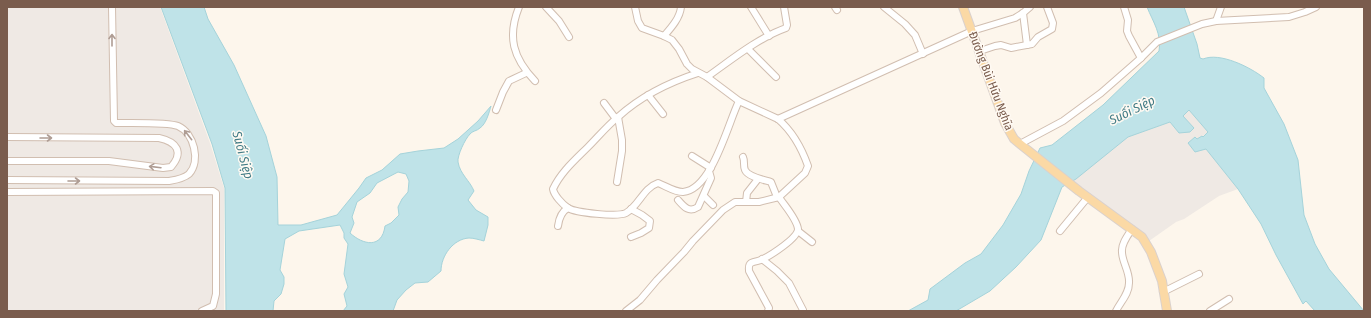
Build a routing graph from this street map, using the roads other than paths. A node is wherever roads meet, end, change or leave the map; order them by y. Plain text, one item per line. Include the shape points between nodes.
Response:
1 (112, 7) edge
2 (519, 7) edge
3 (546, 7) edge
4 (635, 7) edge
5 (681, 7) edge
6 (752, 7) edge
7 (784, 7) edge
8 (884, 7) edge
9 (963, 7) edge
10 (1030, 7) edge
11 (1047, 7) edge
12 (1124, 7) edge
13 (1221, 7) edge
14 (1316, 7) edge
15 (1023, 13) junction
16 (1216, 21) junction
17 (972, 31) junction
18 (664, 36) junction
19 (769, 36) junction
20 (569, 37) dead end
21 (1027, 45) junction
22 (748, 49) junction
23 (980, 50) junction
24 (923, 54) junction
25 (1141, 58) junction
26 (526, 73) junction
27 (698, 73) junction
28 (707, 77) junction
29 (776, 77) dead end
30 (535, 81) dead end
31 (648, 95) junction
32 (740, 101) junction
33 (604, 103) dead end
34 (496, 110) dead end
35 (663, 114) dead end
36 (617, 118) junction
37 (778, 119) junction
38 (7, 137) edge
39 (1023, 147) junction
40 (692, 156) dead end
41 (743, 157) dead end
42 (7, 161) edge
43 (710, 170) junction
44 (758, 179) junction
45 (7, 180) edge
46 (617, 182) dead end
47 (7, 192) edge
48 (704, 196) junction
49 (778, 197) junction
50 (1088, 197) junction
51 (678, 200) dead end
52 (746, 202) junction
53 (713, 205) dead end
54 (568, 208) junction
55 (631, 209) junction
56 (558, 226) dead end
57 (1132, 229) junction
58 (798, 231) junction
59 (1060, 231) dead end
60 (631, 237) dead end
61 (812, 242) dead end
62 (762, 259) junction
63 (1200, 274) dead end
64 (1164, 292) junction
65 (1229, 299) dead end
66 (803, 310) edge
67 (202, 311) edge
68 (626, 311) edge
69 (768, 311) edge
70 (1116, 311) edge
71 (1167, 311) edge
72 (1210, 311) edge

45 -> 1 street via 168,181 183,178 189,173 194,163 194,152 192,140 187,132 177,126 116,123 114,120
2 - 26 street via 512,43
3 - 20 street
4 - 18 street via 642,28
5 - 18 street via 681,13
6 - 19 street
7 - 19 street via 786,28
8 - 24 street via 915,35
9 - 17 main road, Đường Bùi Hữu Nghĩa
10 - 15 street
11 - 21 street via 1052,29
12 - 25 street via 1128,20 1127,31
13 - 16 street
14 - 16 street via 1289,17
15 - 17 street via 1015,18
15 - 21 street
16 - 25 street via 1157,42
17 - 23 main road, Đường Bùi Hữu Nghĩa
17 - 24 street
18 - 27 street via 672,40 687,64
19 - 22 street
21 - 23 street via 1012,48 1001,45
22 - 28 street
22 - 29 street
23 - 39 main road, Đường Bùi Hữu Nghĩa via 1005,122 1014,139
24 - 37 street
25 - 39 street via 1101,93
26 - 30 street
26 - 34 street via 509,80
27 - 28 street
27 - 31 street
28 - 32 street
31 - 35 street
31 - 36 street
32 - 37 street
32 - 43 street
33 - 36 street
36 - 46 street via 622,140
36 - 54 street via 566,169 554,187 553,190
37 - 49 street via 798,144 808,166
38 -> 42 street via 159,138 169,140 175,145 177,152 177,160 171,167 163,168 109,161
39 - 50 main road, Đường Bùi Hữu Nghĩa
40 - 43 street
41 - 44 street via 746,172
43 - 48 street via 711,178
43 - 55 street via 691,190 678,192 658,183 652,185
44 - 49 street via 773,184
44 - 52 street via 747,193
47 - 67 street via 216,192 216,294 213,306
48 - 51 street via 694,210 688,209
48 - 53 street
49 - 52 street via 759,202
49 - 58 street via 793,218
50 - 57 main road, Đường Bùi Hữu Nghĩa
50 - 59 street
52 - 68 street via 735,202 723,210 640,300
54 - 55 street via 604,214 625,214
54 - 56 street via 559,218
55 - 60 street via 650,221 649,228
57 - 64 main road, Đường Bùi Hữu Nghĩa via 1142,237 1151,252
57 - 70 street via 1123,244 1122,252 1129,286
58 - 61 street
58 - 62 street via 794,238
62 - 66 street via 789,283
62 - 69 street via 751,263 749,271 769,308
63 - 64 street
64 - 71 main road, Đường Bùi Hữu Nghĩa
65 - 72 street

